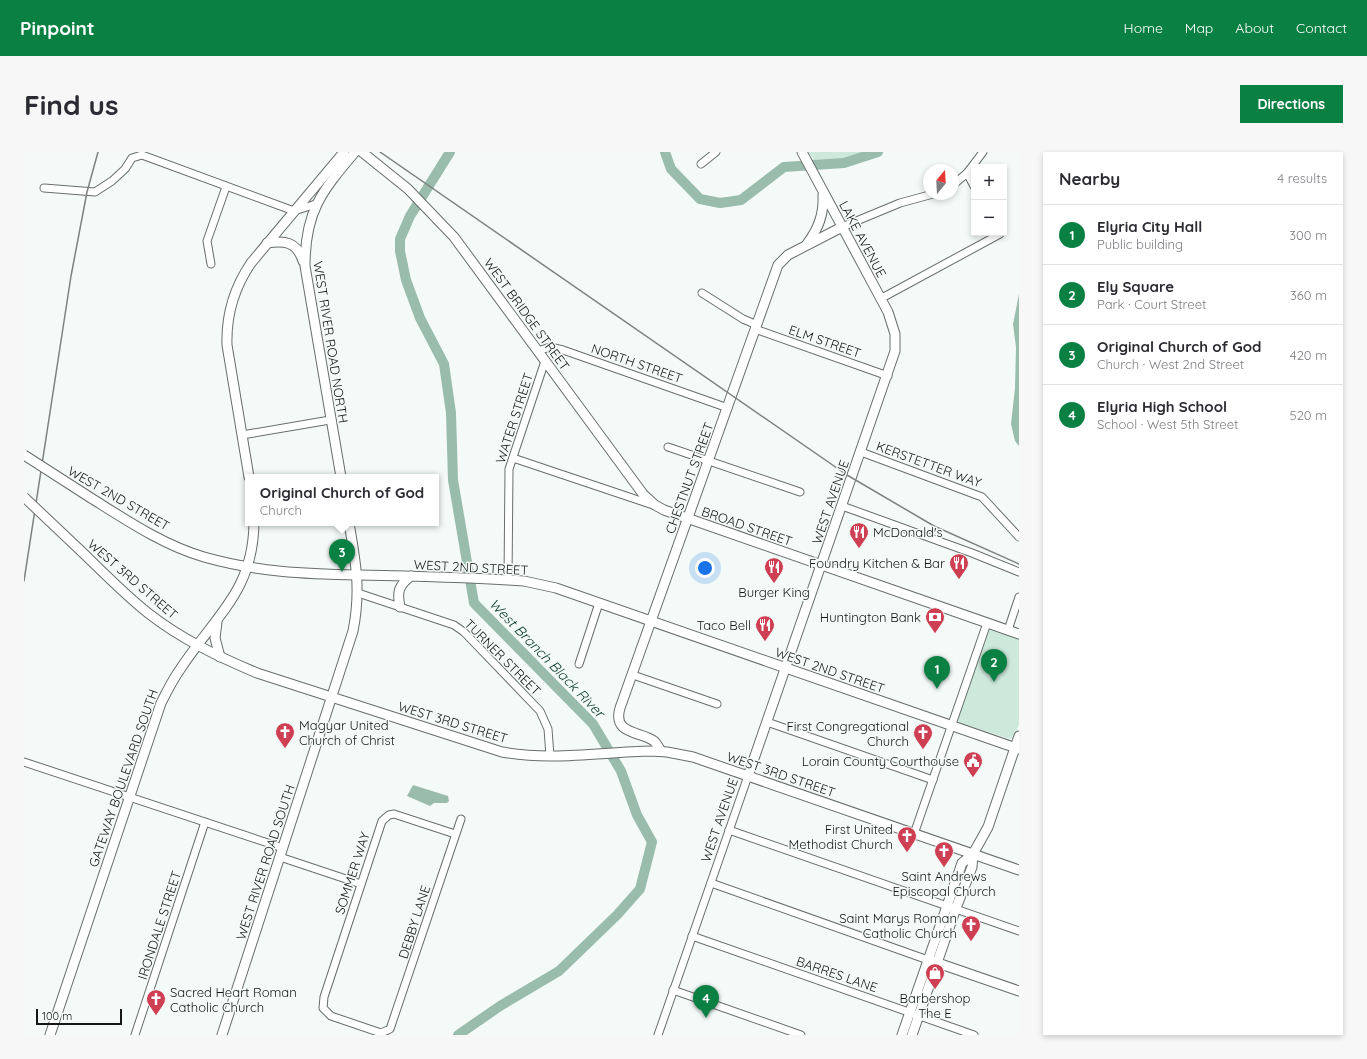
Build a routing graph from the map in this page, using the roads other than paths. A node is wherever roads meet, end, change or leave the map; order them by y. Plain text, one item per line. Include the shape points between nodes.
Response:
1 (344, 152) edge
2 (355, 152) edge
3 (362, 152) edge
4 (716, 152) edge
5 (802, 152) edge
6 (983, 152) edge
7 (701, 164) dead end
8 (967, 173) junction
9 (959, 180) edge
10 (971, 180) edge
11 (226, 187) junction
12 (44, 188) dead end
13 (823, 192) junction
14 (923, 197) edge
15 (316, 204) junction
16 (294, 211) junction
17 (842, 227) junction
18 (996, 236) edge
19 (267, 243) junction
20 (806, 245) junction
21 (211, 264) dead end
22 (305, 266) junction
23 (702, 293) dead end
24 (880, 299) junction
25 (756, 327) junction
26 (896, 340) joint
27 (538, 351) junction
28 (545, 361) junction
29 (888, 376) junction
30 (728, 408) junction
31 (330, 420) junction
32 (242, 435) junction
33 (668, 447) dead end
34 (861, 452) junction
35 (24, 454) edge
36 (512, 458) junction
37 (709, 461) junction
38 (248, 474) edge
39 (339, 474) edge
40 (800, 492) dead end
41 (24, 497) edge
42 (655, 505) junction
43 (842, 506) junction
44 (688, 519) junction
45 (254, 526) edge
46 (350, 526) edge
47 (1019, 538) edge
48 (822, 565) junction
49 (248, 568) junction
50 (1019, 572) edge
51 (358, 575) junction
52 (411, 576) junction
53 (508, 580) junction
54 (358, 593) junction
55 (1019, 597) edge
56 (600, 603) junction
57 (400, 607) junction
58 (217, 621) junction
59 (652, 621) junction
60 (987, 623) junction
61 (1008, 630) junction
62 (1019, 634) edge
63 (198, 645) junction
64 (220, 657) junction
65 (579, 664) dead end
66 (786, 669) junction
67 (633, 675) junction
68 (333, 697) junction
69 (717, 704) dead end
70 (767, 722) junction
71 (952, 725) junction
72 (1019, 736) edge
73 (1017, 748) edge
74 (661, 752) junction
75 (550, 756) junction
76 (24, 762) edge
77 (748, 776) junction
78 (933, 780) junction
79 (129, 796) junction
80 (461, 818) dead end
81 (206, 822) junction
82 (729, 830) junction
83 (455, 834) junction
84 (914, 834) junction
85 (284, 848) junction
86 (973, 854) junction
87 (280, 857) junction
88 (1019, 870) edge
89 (710, 883) junction
90 (361, 884) junction
91 (952, 907) junction
92 (1019, 931) edge
93 (692, 936) junction
94 (933, 961) junction
95 (673, 990) junction
96 (1019, 991) edge
97 (323, 1008) joint
98 (914, 1014) junction
99 (50, 1035) edge
100 (135, 1035) edge
101 (222, 1035) edge
102 (658, 1035) edge
103 (801, 1035) edge
104 (902, 1035) edge
105 (912, 1035) edge
106 (974, 1035) edge

1 - 16 main road
2 - 15 main road, WEST RIVER ROAD NORTH
3 - 27 main road, WEST BRIDGE STREET via 408,189 436,217
4 - 7 street
5 - 13 main road, LAKE AVENUE
6 - 8 street
8 - 9 street
8 - 10 street
11 - 12 street via 142,155 132,158 112,181 95,192
11 - 16 street
11 - 21 street via 207,241
13 - 17 main road, LAKE AVENUE
13 - 20 main road via 824,206 820,222 817,231
14 - 17 street via 900,203
15 - 16 street
15 - 22 main road, WEST RIVER ROAD NORTH via 306,234
16 - 19 main road
17 - 20 main road, CHESTNUT STREET
17 - 24 main road, LAKE AVENUE
18 - 24 street
19 - 22 main road via 282,241 296,246
19 - 32 main road via 239,282 231,302 227,324 228,359
20 - 25 main road, CHESTNUT STREET via 788,255 778,265
22 - 31 main road, WEST RIVER ROAD NORTH
23 - 25 street, ELM STREET
24 - 26 main road, LAKE AVENUE via 893,325
25 - 29 street, ELM STREET
25 - 30 main road, CHESTNUT STREET
26 - 29 main road, WEST AVENUE
27 - 28 main road, WEST BRIDGE STREET
27 - 30 street, NORTH STREET via 550,347 563,350
28 - 36 street, WATER STREET
28 - 42 main road, WEST BRIDGE STREET via 643,494
29 - 34 main road, WEST AVENUE
30 - 37 main road, CHESTNUT STREET
31 - 32 street
31 - 39 main road, WEST RIVER ROAD NORTH
32 - 38 main road
33 - 37 street
34 - 43 main road, WEST AVENUE
34 - 47 street, KERSTETTER WAY via 982,497
35 - 49 main road, WEST 2ND STREET, bridge via 142,529 202,556
36 - 42 street, BROAD STREET
36 - 53 street, WATER STREET via 509,472
37 - 40 street
37 - 44 main road, CHESTNUT STREET
41 - 63 main road, WEST 3RD STREET, bridge via 148,612
42 - 44 main road, BROAD STREET
43 - 48 main road, WEST AVENUE
43 - 50 street
44 - 48 main road, BROAD STREET
44 - 59 main road, CHESTNUT STREET
45 - 49 main road, GATEWAY BOULEVARD SOUTH
46 - 51 main road
48 - 60 main road, BROAD STREET
48 - 66 main road, WEST AVENUE
49 - 51 main road, WEST 2ND STREET via 279,572
49 - 58 main road, GATEWAY BOULEVARD SOUTH via 235,595
51 - 52 main road, WEST 2ND STREET
51 - 54 main road
52 - 53 main road, WEST 2ND STREET
52 - 57 main road via 398,588
53 - 56 main road, WEST 2ND STREET via 538,583
54 - 57 street, TURNER STREET
54 - 68 main road via 353,632
55 - 61 street
56 - 59 main road, WEST 2ND STREET
56 - 65 street
57 - 75 street, TURNER STREET via 454,625 464,632 540,711 548,729
58 - 63 main road, GATEWAY BOULEVARD SOUTH
58 - 64 main road via 215,638
59 - 66 main road, WEST 2ND STREET
59 - 67 main road, CHESTNUT STREET
60 - 61 main road, BROAD STREET
60 - 71 street
61 - 62 main road, BROAD STREET
63 - 64 main road, WEST 3RD STREET
63 - 79 main road, GATEWAY BOULEVARD SOUTH via 177,673 161,703
64 - 68 main road, WEST 3RD STREET via 257,673
66 - 70 main road, WEST AVENUE
66 - 71 main road, WEST 2ND STREET
67 - 69 street
67 - 74 main road, CHESTNUT STREET via 619,712 620,722 628,731 654,741
68 - 75 main road, WEST 3RD STREET via 495,750 521,755
68 - 85 main road, WEST RIVER ROAD SOUTH
70 - 77 main road, WEST AVENUE
70 - 78 street
71 - 73 main road, WEST 2ND STREET
71 - 78 street
72 - 73 main road
73 - 86 main road via 988,827
74 - 75 main road, WEST 3RD STREET
74 - 77 main road, WEST 3RD STREET via 693,757
76 - 79 street
77 - 82 street, WEST AVENUE
77 - 84 main road, WEST 3RD STREET
78 - 84 street
79 - 81 street
79 - 99 main road, GATEWAY BOULEVARD SOUTH
80 - 83 street, DEBBY LANE
81 - 85 street
81 - 100 street, IRONDALE STREET
82 - 89 street, WEST AVENUE
82 - 91 street
83 - 90 street, SOMMER WAY via 397,815 388,815 381,823
83 - 97 street, DEBBY LANE via 393,1025 387,1032 381,1033 331,1016
84 - 86 main road, WEST 3RD STREET
85 - 87 main road, WEST RIVER ROAD SOUTH
86 - 88 main road, WEST 3RD STREET
86 - 91 main road via 962,863
87 - 90 street
87 - 101 main road, WEST RIVER ROAD SOUTH
89 - 93 street, WEST AVENUE
89 - 94 street
90 - 97 street, SOMMER WAY via 324,997
91 - 92 street
91 - 94 main road
93 - 95 street, WEST AVENUE
93 - 98 street, BARRES LANE
94 - 96 main road
94 - 98 main road
95 - 102 street, WEST AVENUE
95 - 103 street
98 - 104 main road
98 - 105 main road
98 - 106 street, BARRES LANE

